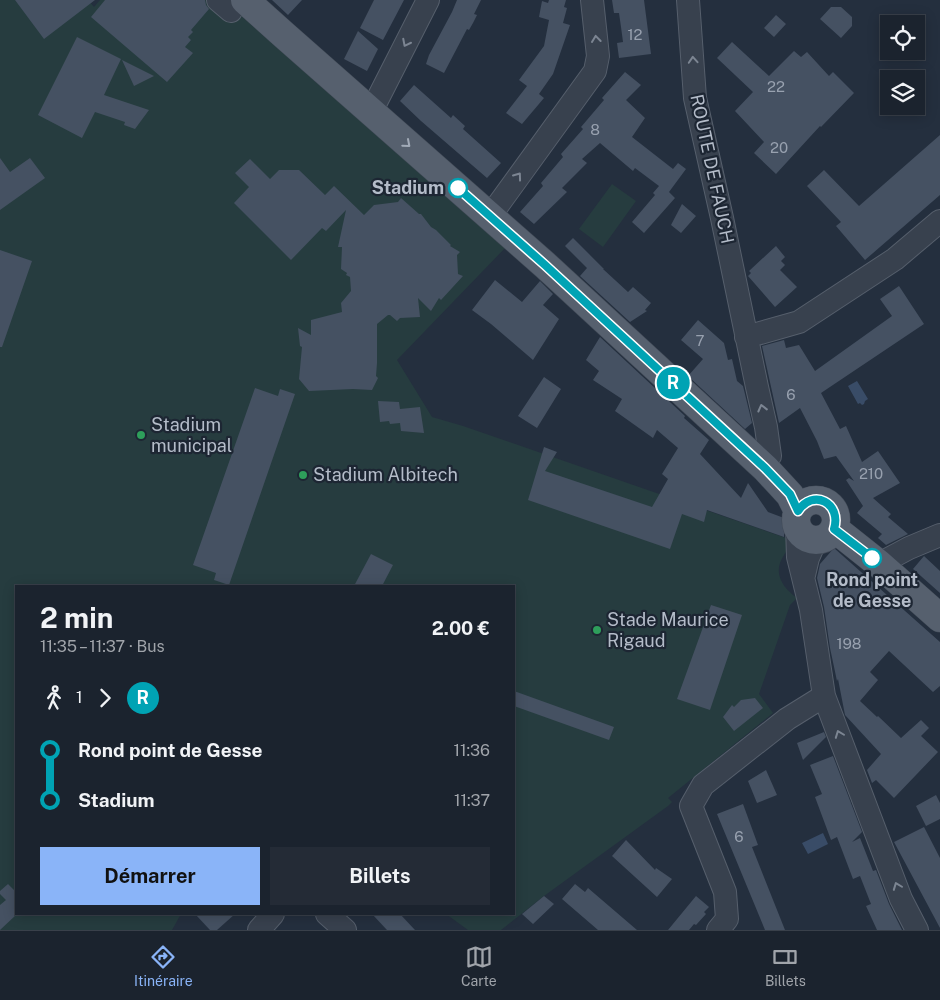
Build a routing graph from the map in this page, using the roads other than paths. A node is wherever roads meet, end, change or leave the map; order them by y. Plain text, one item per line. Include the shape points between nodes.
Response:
1 (428, 0) edge
2 (592, 0) edge
3 (688, 0) edge
4 (231, 4) edge
5 (371, 112) junction
6 (490, 216) junction
7 (940, 221) edge
8 (746, 337) junction
9 (735, 441) junction
10 (770, 456) junction
11 (812, 521) junction
12 (940, 534) edge
13 (879, 564) junction
14 (940, 618) edge
15 (824, 696) junction
16 (272, 915) edge
17 (328, 915) edge
18 (259, 930) edge
19 (345, 930) edge
20 (718, 930) edge
21 (917, 930) edge

1 -> 5 street
6 -> 2 street via 594,71 598,56
8 -> 3 street, ROUTE DE FAUCH via 695,98
4 - 5 main road
5 -> 6 main road
6 - 9 main road
7 - 8 street via 896,259 800,322
10 -> 8 street, ROUTE DE FAUCH
9 - 10 main road
9 - 11 main road via 765,468
10 - 11 main road
11 - 13 main road
11 - 15 street via 798,557 811,610
12 - 13 street
13 - 14 main road
15 - 20 street via 788,719 703,785 691,806 725,892 727,919
21 -> 15 street
16 - 18 street
17 - 19 street

